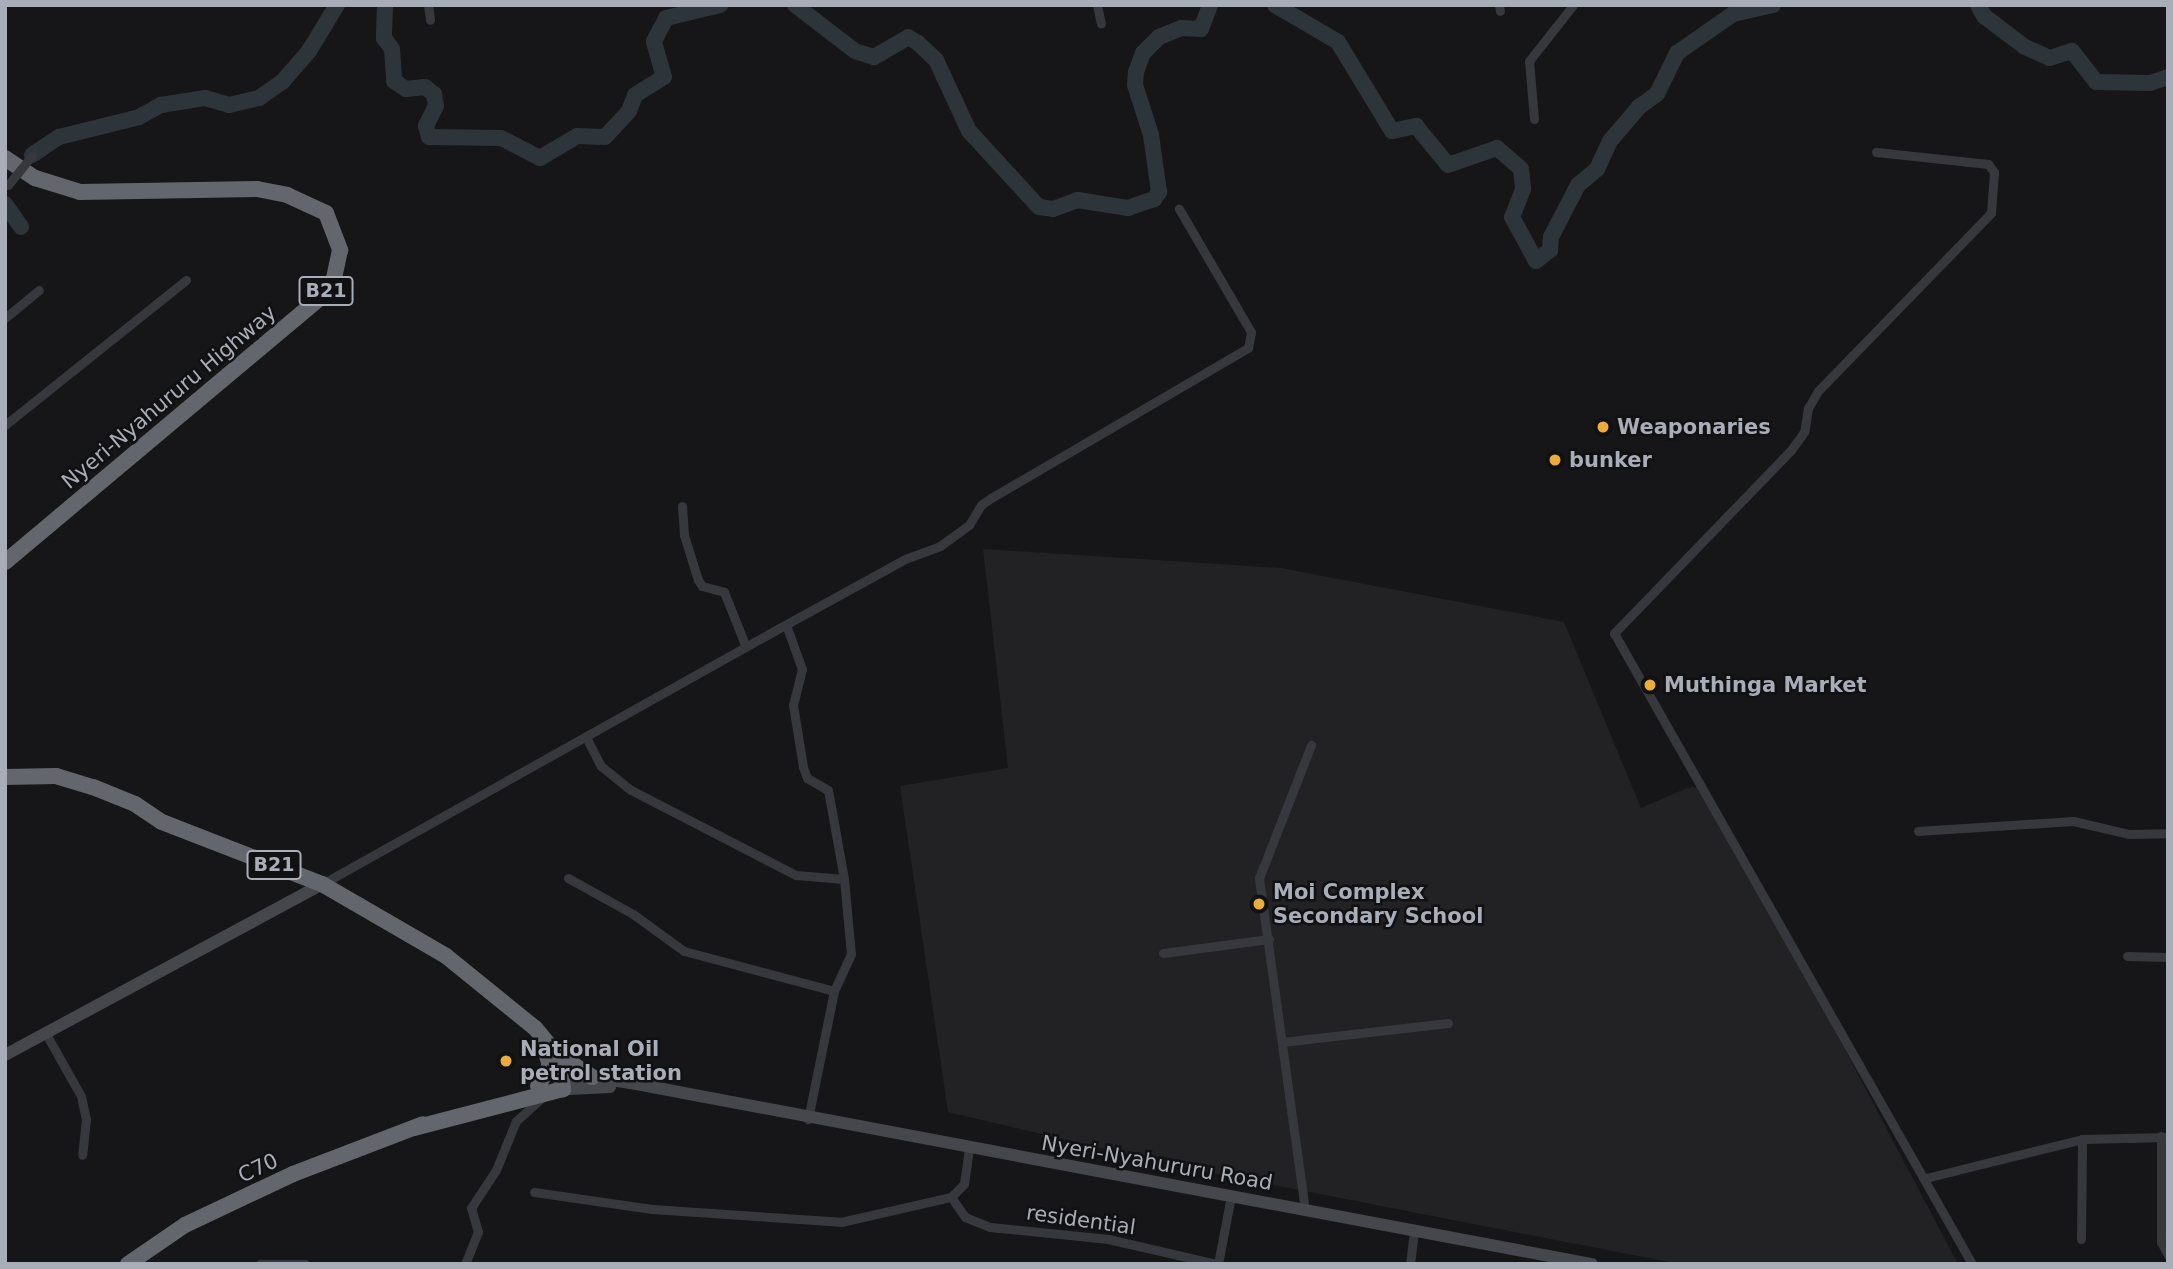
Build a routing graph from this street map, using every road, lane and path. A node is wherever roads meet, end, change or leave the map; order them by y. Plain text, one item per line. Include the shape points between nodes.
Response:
1 (428, 5) edge
2 (1097, 5) edge
3 (1573, 5) edge
4 (430, 20) dead end
5 (1101, 24) dead end
6 (1534, 119) dead end
7 (1875, 152) dead end
8 (32, 155) dead end
9 (5, 158) edge
10 (8, 185) dead end
11 (1178, 209) dead end
12 (186, 280) dead end
13 (39, 290) dead end
14 (5, 318) edge
15 (5, 425) edge
16 (682, 506) dead end
17 (5, 562) edge
18 (786, 625) junction
19 (746, 647) junction
20 (587, 739) junction
21 (1311, 744) dead end
22 (5, 777) edge
23 (1918, 831) dead end
24 (2168, 833) edge
25 (568, 878) dead end
26 (844, 878) junction
27 (323, 884) junction
28 (1269, 939) junction
29 (1163, 953) dead end
30 (2127, 956) dead end
31 (2168, 957) edge
32 (834, 991) junction
33 (1448, 1023) dead end
34 (46, 1034) junction
35 (1282, 1042) junction
36 (5, 1055) edge
37 (554, 1057) junction
38 (592, 1077) junction
39 (553, 1087) junction
40 (714, 1100) junction
41 (808, 1119) junction
42 (2164, 1136) edge
43 (2082, 1139) junction
44 (969, 1149) junction
45 (82, 1155) dead end
46 (1926, 1178) junction
47 (534, 1192) dead end
48 (1231, 1196) junction
49 (951, 1197) junction
50 (1305, 1210) junction
51 (1414, 1230) junction
52 (2081, 1239) dead end
53 (2168, 1255) edge
54 (128, 1264) edge
55 (260, 1264) edge
56 (305, 1264) edge
57 (465, 1264) edge
58 (1217, 1264) edge
59 (1410, 1264) edge
60 (1592, 1264) edge
61 (1972, 1264) edge

1 - 4 street
2 - 5 street
3 - 6 street via 1529,61
7 - 46 street via 1988,163 1994,172 1991,214 1818,391 1808,408 1804,432 1791,450 1614,633
8 - 10 street, bridge
9 - 17 highway, Nyeri-Nyahururu Highway / B21 via 35,178 80,192 257,189 296,197 326,213 340,250 333,283 314,304
11 - 18 street via 1251,332 1248,348 990,498 970,525 940,546 905,559
12 - 15 street
13 - 14 street
16 - 19 street via 684,536 698,580 724,592
18 - 19 street
18 - 26 street via 802,669 793,705 804,772 828,790
19 - 20 street
20 - 26 street via 601,766 631,790 796,874
20 - 27 street
21 - 28 street via 1259,878
22 - 27 highway, B21 via 56,776 93,787 135,804 162,822
23 - 24 street via 2073,821 2129,834
25 - 32 street via 633,914 684,951
26 - 32 street via 851,954
27 - 34 main road
27 - 37 highway, B21 via 406,929 517,1016
28 - 29 street
28 - 35 street
30 - 31 street
32 - 41 street
33 - 35 street
34 - 36 main road
34 - 45 street via 81,1096 86,1119
35 - 50 street
37 - 38 highway, B21
37 - 39 highway
37 - 39 highway via 549,1072
38 - 39 main road, Nyeri-Nyahururu Road
38 - 40 main road, Nyeri-Nyahururu Road
39 - 40 main road, Nyeri-Nyahururu Road via 598,1086
39 - 54 highway, C70 via 474,1102 293,1174 186,1225
39 - 57 street via 516,1121 496,1170 471,1208 478,1232
40 - 41 main road, Nyeri-Nyahururu Road
41 - 44 main road, Nyeri-Nyahururu Road
42 - 43 street
42 - 53 street via 2161,1242
43 - 46 street
43 - 52 street
44 - 48 main road, Nyeri-Nyahururu Road
44 - 49 street via 964,1184
46 - 61 street
47 - 49 street via 652,1209 841,1222
48 - 50 main road, Nyeri-Nyahururu Road
48 - 58 street
49 - 58 street, residential via 965,1217 990,1227 1108,1239
50 - 51 main road, Nyeri-Nyahururu Road
51 - 59 street
51 - 60 main road, Nyeri-Nyahururu Road
55 - 56 street

